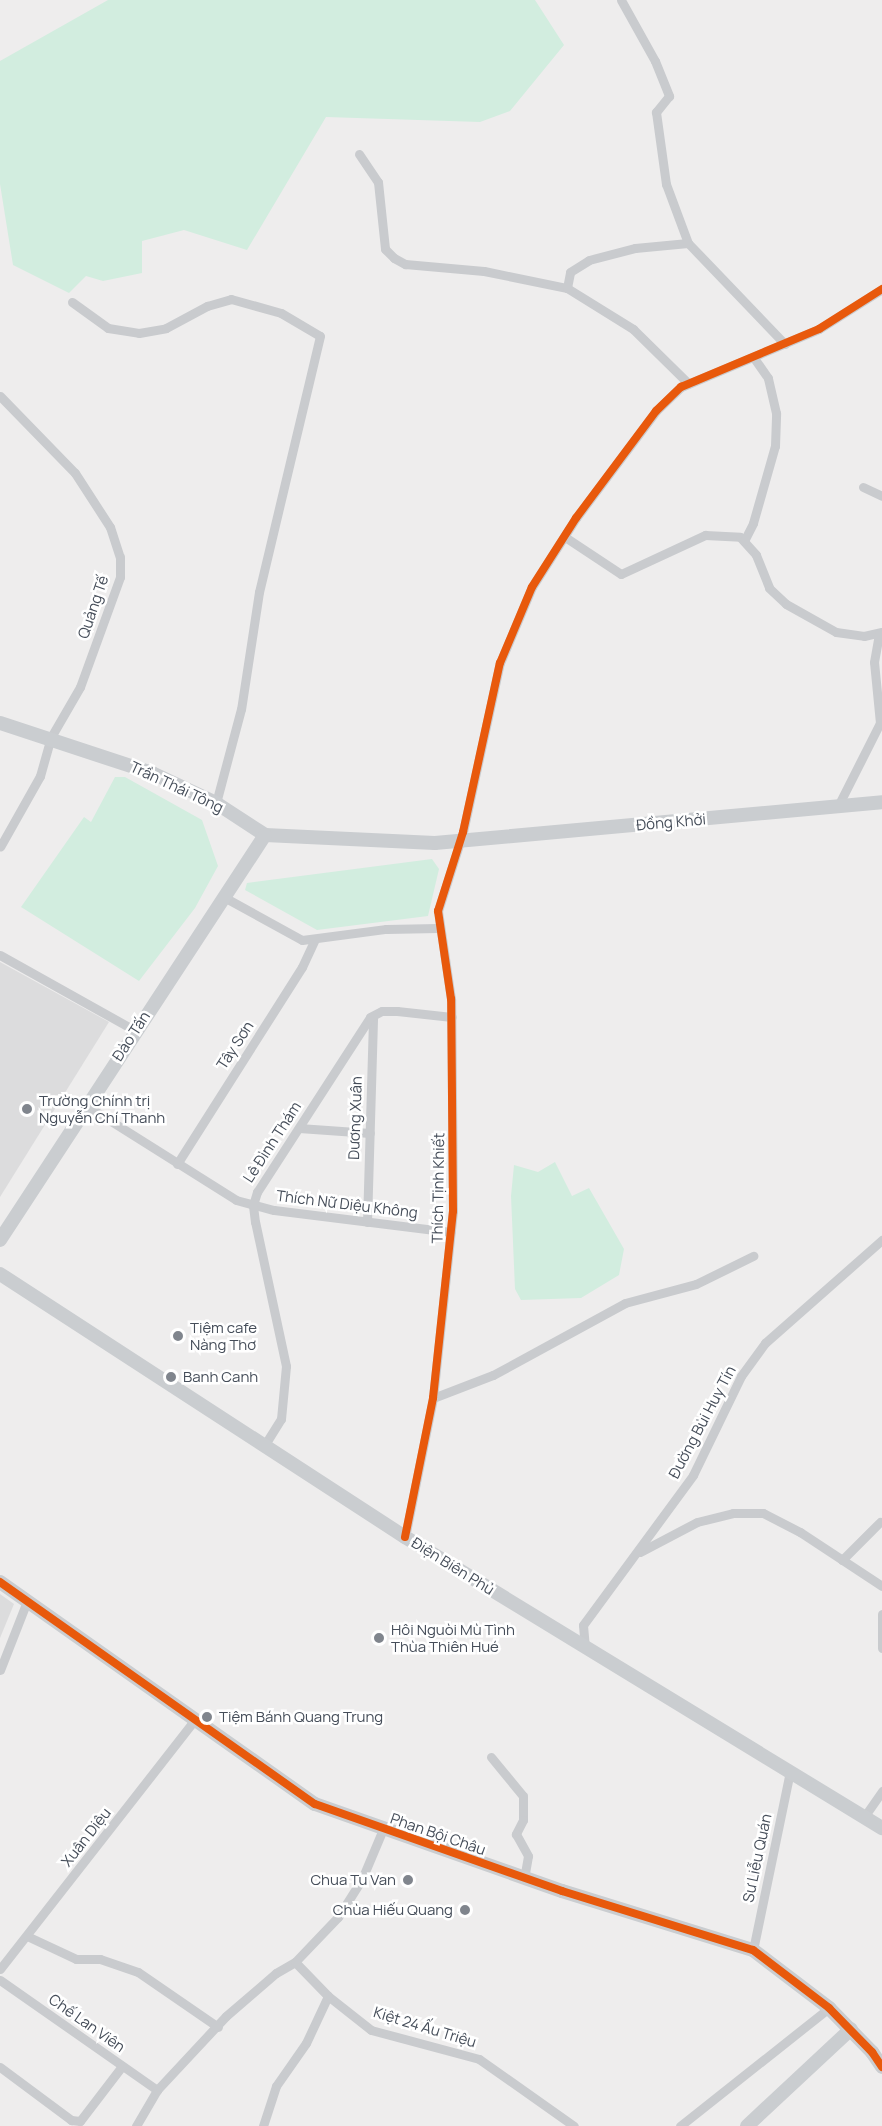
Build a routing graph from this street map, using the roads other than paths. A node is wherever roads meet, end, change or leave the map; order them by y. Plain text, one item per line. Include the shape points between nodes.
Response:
1 (621, 0) edge
2 (359, 153) dead end
3 (688, 243) junction
4 (567, 288) junction
5 (882, 289) edge
6 (72, 302) dead end
7 (785, 344) junction
8 (754, 358) junction
9 (689, 384) junction
10 (0, 396) edge
11 (863, 486) dead end
12 (882, 496) edge
13 (565, 537) junction
14 (744, 541) junction
15 (881, 633) edge
16 (0, 723) edge
17 (51, 737) junction
18 (882, 802) edge
19 (216, 803) junction
20 (838, 806) junction
21 (265, 835) junction
22 (460, 840) junction
23 (0, 848) edge
24 (222, 896) junction
25 (438, 928) junction
26 (314, 941) junction
27 (0, 955) edge
28 (373, 1016) junction
29 (452, 1017) junction
30 (135, 1030) junction
31 (87, 1106) junction
32 (299, 1128) junction
33 (370, 1132) junction
34 (177, 1164) junction
35 (253, 1205) junction
36 (367, 1222) junction
37 (451, 1232) junction
38 (0, 1240) edge
39 (882, 1240) edge
40 (753, 1256) dead end
41 (0, 1274) edge
42 (433, 1398) junction
43 (264, 1446) junction
44 (880, 1522) dead end
45 (405, 1537) junction
46 (636, 1554) junction
47 (842, 1560) junction
48 (0, 1582) edge
49 (882, 1586) edge
50 (27, 1601) junction
51 (882, 1614) edge
52 (882, 1648) edge
53 (585, 1649) junction
54 (0, 1670) edge
55 (194, 1721) junction
56 (491, 1758) dead end
57 (790, 1772) junction
58 (882, 1791) edge
59 (864, 1817) junction
60 (882, 1828) edge
61 (383, 1829) junction
62 (524, 1878) junction
63 (27, 1936) junction
64 (753, 1950) junction
65 (295, 1962) junction
66 (0, 1969) edge
67 (0, 1980) edge
68 (328, 1996) junction
69 (829, 2008) junction
70 (218, 2026) junction
71 (851, 2029) junction
72 (122, 2066) junction
73 (0, 2067) edge
74 (882, 2067) edge
75 (157, 2090) junction
76 (136, 2126) edge
77 (263, 2126) edge
78 (574, 2126) edge
79 (680, 2126) edge
80 (747, 2126) edge

1 - 3 street via 655,61 669,96 656,112 666,184
2 - 4 street via 378,182 385,249 394,258 405,264 484,271
3 - 4 street via 635,248 589,260 570,272
3 - 7 street
4 - 9 street via 633,329
5 - 7 street, Thích Tịnh Khiết via 819,329
6 - 19 street via 108,328 139,333 166,327 207,306 231,299 281,313 320,336 259,592 241,709
7 - 8 street, Thích Tịnh Khiết
8 - 9 street, Thích Tịnh Khiết
8 - 14 street via 768,378 776,413 775,446 753,524
9 - 13 street, Thích Tịnh Khiết via 656,411
10 - 17 street, Quảng Tế via 75,473 110,527 120,558 120,577 80,687
11 - 12 street
13 - 14 street via 621,574 705,535 740,537
13 - 22 street, Thích Tịnh Khiết via 532,588 500,663
14 - 15 street via 756,555 769,588 786,604 836,632 864,636
15 - 20 street via 874,662 880,723
16 - 17 street, Trần Thái Tông
17 - 19 street, Trần Thái Tông via 152,773
17 - 23 street, Quảng Tế via 40,776
18 - 20 street, Đồng Khởi
19 - 21 street, Trần Thái Tông
20 - 22 street, Đồng Khởi
21 - 22 street, Trần Thái Tông via 359,842
21 - 24 street, Đào Tấn
22 - 25 street, Thích Tịnh Khiết via 438,911
24 - 26 street via 296,939
24 - 30 street, Đào Tấn
25 - 26 street via 386,930
25 - 29 street, Thích Tịnh Khiết
26 - 34 street, Tây Sơn via 302,967
27 - 30 street
28 - 29 street via 397,1011
28 - 32 street, Lê Đình Thám via 363,1024
28 - 33 street, Dương Xuân
29 - 37 street, Thích Tịnh Khiết
30 - 31 street, Đào Tấn
31 - 34 street, Thích Nữ Diệu Không
31 - 38 street, Đào Tấn
32 - 33 street
32 - 35 street, Lê Đình Thám via 257,1191
33 - 36 street, Dương Xuân
34 - 35 street, Thích Nữ Diệu Không via 236,1200
35 - 36 street, Thích Nữ Diệu Không
35 - 43 street, Lê Đình Thám via 286,1366 281,1419
36 - 37 street, Thích Nữ Diệu Không
37 - 42 street, Thích Tịnh Khiết
39 - 46 street, Đường Bùi Huy Tín via 765,1343 741,1376 693,1475
40 - 42 street via 696,1284 625,1303 493,1375
41 - 43 street, Điện Biên Phủ
42 - 45 street, Thích Tịnh Khiết
43 - 45 street, Điện Biên Phủ
44 - 47 street
45 - 53 street, Điện Biên Phủ
46 - 47 street via 697,1522 733,1513 763,1513
46 - 53 street, Đường Bùi Huy Tín via 583,1624
47 - 49 street
48 - 50 street, Phan Bội Châu
50 - 54 street
50 - 55 street, Phan Bội Châu via 108,1655
51 - 52 street
53 - 57 street, Điện Biên Phủ
55 - 61 street, Phan Bội Châu via 315,1804
55 - 63 street, Xuân Diệu
56 - 62 street via 523,1796 523,1820 516,1834 528,1856
57 - 59 street, Điện Biên Phủ
57 - 64 street, Sư Liễu Quán
58 - 59 street
59 - 60 street, Điện Biên Phủ
61 - 62 street, Phan Bội Châu
61 - 65 street via 362,1879 338,1917
62 - 64 street, Phan Bội Châu
63 - 66 street, Xuân Diệu
63 - 70 street via 76,1959 100,1959 138,1972
64 - 69 street, Phan Bội Châu
65 - 68 street, Kiệt 24 Ấu Triệu
65 - 70 street via 248,1996
67 - 72 street, Chế Lan Viên
68 - 77 street via 306,2043 276,2086
68 - 78 street, Kiệt 24 Ấu Triệu via 371,2030 479,2059
69 - 71 street, Phan Bội Châu
69 - 79 street
70 - 75 street
71 - 74 street, Phan Bội Châu
71 - 80 street
72 - 73 street via 80,2121 70,2120
72 - 75 street, Chế Lan Viên
75 - 76 street

